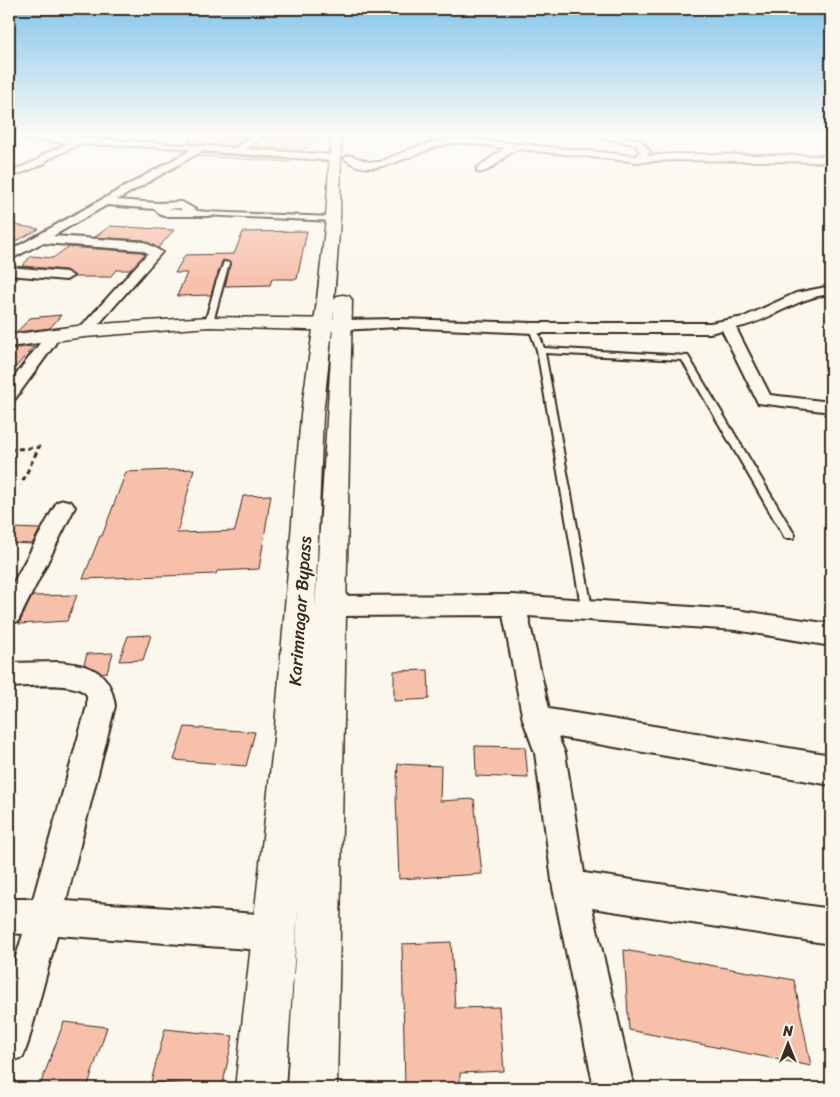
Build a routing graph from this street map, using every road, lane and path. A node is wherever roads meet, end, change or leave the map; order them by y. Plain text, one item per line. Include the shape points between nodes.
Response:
1 (137, 184) edge
2 (340, 184) edge
3 (106, 202) junction
4 (199, 214) joint
5 (340, 222) junction
6 (41, 238) junction
7 (9, 256) edge
8 (226, 263) dead end
9 (9, 271) edge
10 (66, 276) dead end
11 (831, 290) edge
12 (337, 312) junction
13 (209, 322) junction
14 (727, 325) junction
15 (533, 328) junction
16 (85, 332) junction
17 (51, 335) junction
18 (9, 341) edge
19 (541, 350) junction
20 (9, 395) edge
21 (831, 407) edge
22 (9, 450) edge
23 (21, 485) dead end
24 (64, 507) dead end
25 (789, 535) dead end
26 (513, 605) junction
27 (331, 606) junction
28 (586, 608) junction
29 (9, 614) edge
30 (831, 635) edge
31 (9, 676) edge
32 (537, 720) junction
33 (831, 770) edge
34 (570, 888) junction
35 (9, 916) edge
36 (45, 917) junction
37 (831, 926) edge
38 (274, 933) junction
39 (9, 1043) edge
40 (260, 1088) edge
41 (312, 1088) edge
42 (614, 1088) edge

1 - 3 street
2 - 5 main road, Karimnagar Bypass
3 - 4 street via 182,205
3 - 6 street
4 - 5 lane
5 - 12 main road, Karimnagar Bypass
6 - 7 street
6 - 16 street via 144,246 156,252
8 - 13 lane
9 - 10 street
11 - 14 street via 807,293 756,318
12 - 13 main road
12 - 15 street via 399,323
12 - 27 main road, Karimnagar Bypass
12 - 38 main road, Karimnagar Bypass via 312,415 293,728
13 - 16 main road
14 - 15 street via 660,329
14 - 21 street via 764,399
15 - 19 lane
16 - 17 main road
17 - 18 main road
17 - 20 street
19 - 25 lane via 686,358
19 - 28 lane
22 - 23 path via 39,447
24 - 29 street
26 - 27 street
26 - 28 street
26 - 32 street
27 - 41 main road, Karimnagar Bypass
28 - 30 street via 736,620
31 - 36 street via 70,675 90,679 99,690 101,706
32 - 33 street
32 - 34 street via 550,753
34 - 37 street
34 - 42 street
35 - 36 street
36 - 38 street
36 - 39 street
38 - 40 main road, Karimnagar Bypass

